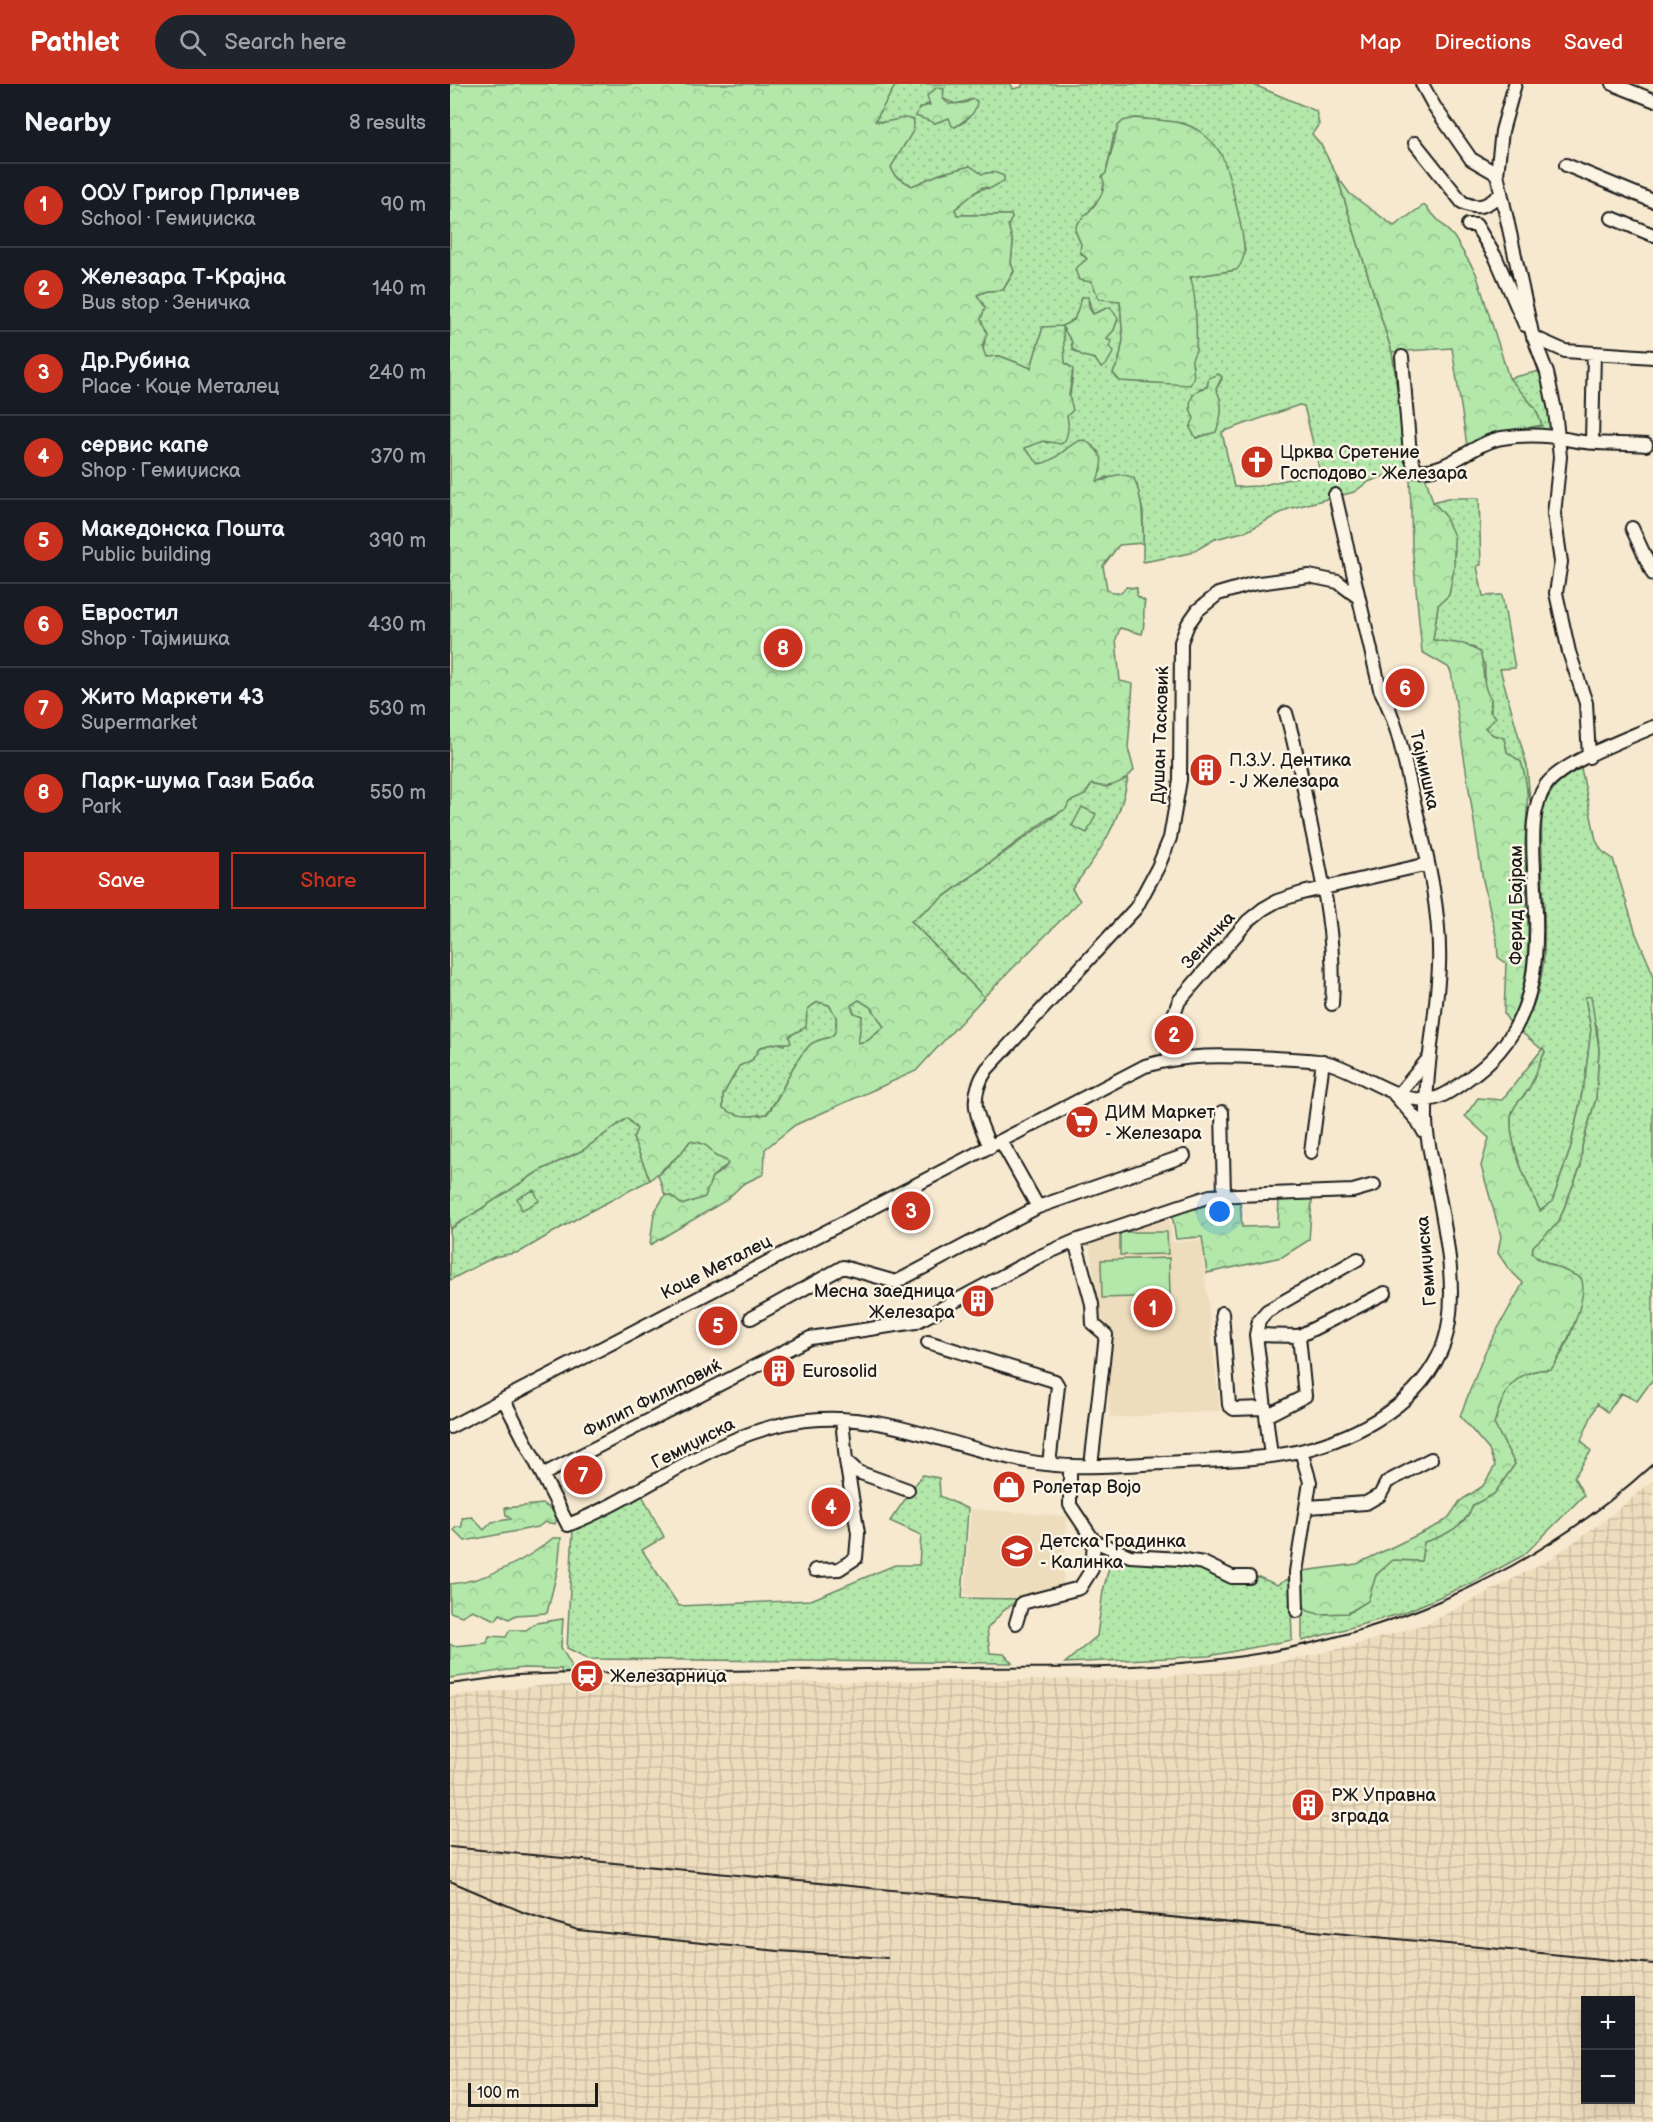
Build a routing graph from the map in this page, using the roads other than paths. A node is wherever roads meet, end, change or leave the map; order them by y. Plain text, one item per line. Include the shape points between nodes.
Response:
1 (1422, 84) edge
2 (1515, 84) edge
3 (1613, 84) edge
4 (1653, 100) edge
5 (1415, 143) dead end
6 (1566, 165) dead end
7 (1497, 174) junction
8 (1502, 195) junction
9 (1653, 201) edge
10 (1612, 218) dead end
11 (1468, 225) dead end
12 (1652, 231) edge
13 (1533, 335) junction
14 (1594, 353) junction
15 (1402, 357) dead end
16 (1653, 357) edge
17 (1558, 436) junction
18 (1592, 441) junction
19 (1646, 445) dead end
20 (1335, 495) dead end
21 (1632, 528) dead end
22 (1653, 574) edge
23 (1358, 598) junction
24 (1286, 713) dead end
25 (1653, 728) edge
26 (1589, 757) junction
27 (1428, 864) junction
28 (1324, 889) junction
29 (1332, 1004) dead end
30 (1428, 1058) junction
31 (1169, 1059) junction
32 (1323, 1061) junction
33 (1396, 1094) junction
34 (1426, 1099) junction
35 (1222, 1112) dead end
36 (1426, 1136) junction
37 (996, 1144) junction
38 (1311, 1152) dead end
39 (1184, 1156) dead end
40 (1374, 1185) dead end
41 (1224, 1194) junction
42 (1038, 1207) junction
43 (1075, 1241) junction
44 (1358, 1259) dead end
45 (1385, 1293) dead end
46 (1222, 1313) dead end
47 (751, 1318) dead end
48 (1256, 1335) junction
49 (1299, 1336) junction
50 (928, 1342) dead end
51 (504, 1400) junction
52 (1265, 1412) junction
53 (842, 1419) junction
54 (450, 1427) edge
55 (1301, 1451) junction
56 (1271, 1456) junction
57 (1431, 1459) dead end
58 (846, 1461) junction
59 (1049, 1464) junction
60 (1070, 1466) junction
61 (1091, 1466) junction
62 (544, 1474) junction
63 (908, 1490) dead end
64 (1308, 1507) junction
65 (1094, 1541) junction
66 (815, 1570) dead end
67 (1249, 1577) dead end
68 (1297, 1611) dead end
69 (1016, 1623) dead end

1 - 7 street via 1471,159
2 - 7 street via 1502,131
3 - 4 street
5 - 8 street via 1462,202 1481,207
6 - 9 street
7 - 8 street
8 - 13 street
10 - 12 street
11 - 13 street via 1476,225 1492,250
13 - 14 street via 1559,350
13 - 17 street via 1551,390
14 - 16 street
14 - 18 street
15 - 17 street via 1410,455 1416,470 1435,468 1500,438
17 - 18 street
17 - 26 street via 1560,457 1554,514 1561,562 1556,593 1586,704
18 - 19 street
20 - 23 street, Тајмишка
21 - 22 street
23 - 27 street, Тајмишка via 1380,690 1394,716
23 - 37 street, Душан Тасковиќ via 1325,578 1293,577 1218,594 1193,616 1181,642 1180,780 1170,838 1136,908 978,1083 975,1107
24 - 28 street
25 - 26 street, Ферид Бајрам
26 - 34 street, Ферид Бајрам via 1552,779 1539,801 1533,849 1536,966 1516,1027 1486,1065 1437,1098
27 - 28 street, Зеничка
27 - 30 street, Тајмишка via 1439,959
28 - 29 street via 1332,935
28 - 31 street, Зеничка via 1277,901 1248,921 1179,1001 1168,1031
30 - 33 street, Тајмишка
30 - 34 street, Тајмишка
31 - 32 street, Коце Металец via 1232,1055
31 - 37 street, Коце Металец via 1145,1066
32 - 33 street, Коце Металец via 1347,1067
32 - 38 street
33 - 34 street, Коце Металец
33 - 36 street, Коце Металец
34 - 36 street, Гемиџиска
35 - 41 street
36 - 55 street, Гемиџиска via 1450,1285 1444,1342 1429,1372 1402,1402 1348,1434
37 - 42 street
37 - 51 street, Коце Металец
39 - 42 street
40 - 41 street, Филип Филиповиќ via 1353,1191
41 - 43 street, Филип Филиповиќ via 1195,1199
42 - 47 street via 896,1282 843,1268
43 - 61 street via 1092,1304 1093,1324 1106,1335
43 - 62 street, Филип Филиповиќ via 916,1322 810,1338
44 - 48 street via 1267,1311 1259,1320
45 - 49 street
46 - 52 street via 1229,1405
48 - 49 street
48 - 52 street
49 - 52 street via 1305,1396
50 - 59 street via 1054,1381 1058,1386
51 - 54 street, Коце Металец
51 - 62 street
52 - 56 street
53 - 58 street
53 - 59 street, Гемиџиска via 900,1427 1004,1456
53 - 62 street, Гемиџиска via 792,1422 733,1440 568,1525
55 - 56 street, Гемиџиска
55 - 64 street via 1310,1482
56 - 61 street, Гемиџиска
57 - 64 street via 1387,1482 1374,1500
58 - 63 street via 858,1472
58 - 66 street via 858,1533 856,1558 839,1569
59 - 60 street, Гемиџиска
60 - 61 street, Гемиџиска
60 - 65 street via 1070,1505
64 - 68 street via 1296,1572
65 - 67 street via 1130,1557 1203,1563 1232,1577
65 - 69 street via 1092,1569 1080,1588 1022,1603

